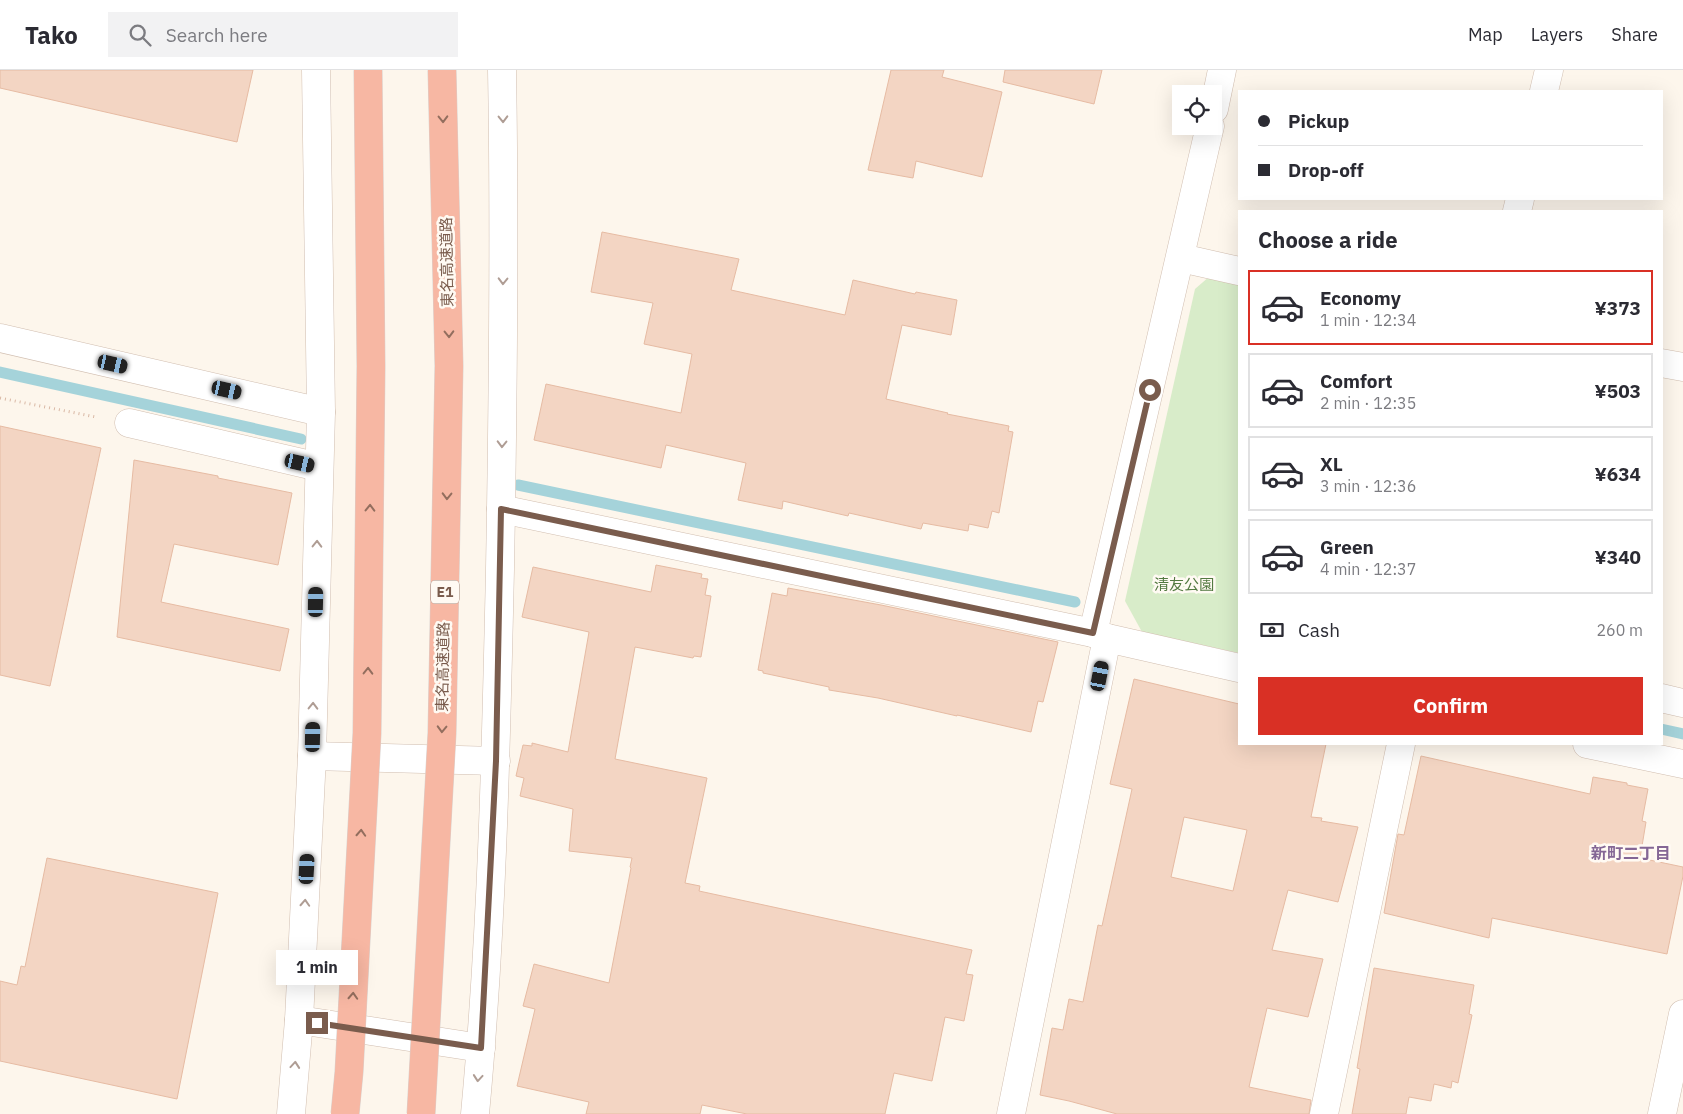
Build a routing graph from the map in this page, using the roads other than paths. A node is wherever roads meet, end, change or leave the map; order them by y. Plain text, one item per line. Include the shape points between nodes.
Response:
1 (316, 70) edge
2 (368, 70) edge
3 (442, 70) edge
4 (502, 70) edge
5 (1222, 70) edge
6 (1549, 70) edge
7 (1219, 85) edge
8 (1544, 90) edge
9 (1208, 135) edge
10 (1180, 258) junction
11 (1238, 271) edge
12 (0, 338) edge
13 (1663, 362) edge
14 (1683, 367) edge
15 (321, 412) junction
16 (128, 424) road end
17 (319, 467) junction
18 (501, 509) junction
19 (1100, 635) junction
20 (1238, 668) edge
21 (1663, 698) edge
22 (1683, 703) edge
23 (1401, 745) edge
24 (1592, 745) edge
25 (312, 756) junction
26 (496, 761) junction
27 (1683, 764) edge
28 (1683, 1014) edge
29 (299, 1020) junction
30 (481, 1048) junction
31 (290, 1114) edge
32 (345, 1114) edge
33 (421, 1114) edge
34 (475, 1114) edge
35 (1011, 1114) edge
36 (1324, 1114) edge
37 (1662, 1114) edge

1 - 15 street
32 -> 2 highway, bridge via 367,734 371,366
3 -> 33 highway, 東名高速道路 / E1, bridge via 450,366 442,733
4 -> 18 street
5 - 7 street
6 - 8 street
9 - 10 street
10 - 11 street
10 - 19 street
12 - 15 street
13 - 14 street
15 - 17 street
16 - 17 street
25 -> 17 street
18 - 19 street
18 - 26 street
19 - 20 street
19 - 35 street
21 - 22 street
23 - 36 street
24 - 27 street
25 - 26 street
29 -> 25 street
26 - 30 street
28 - 37 street
29 - 30 street
31 -> 29 street
30 -> 34 street

